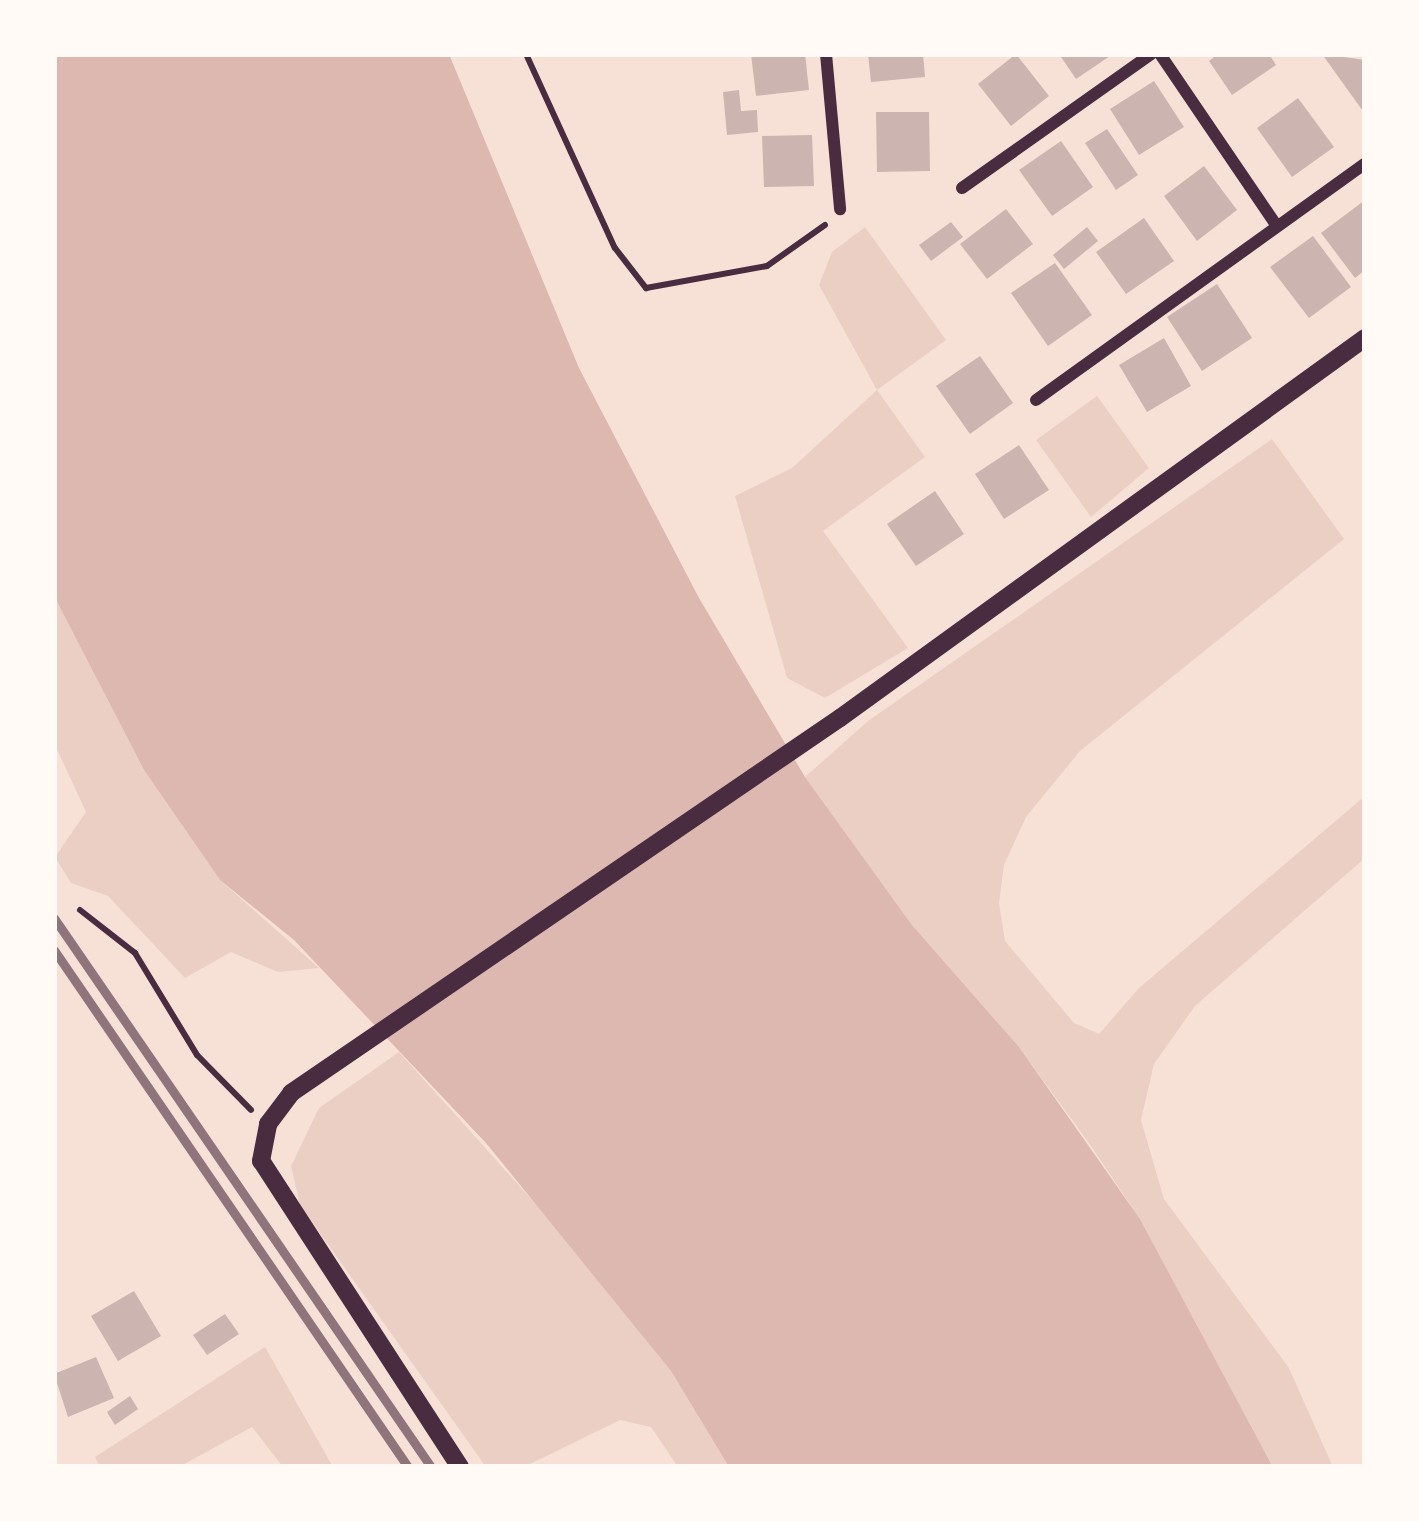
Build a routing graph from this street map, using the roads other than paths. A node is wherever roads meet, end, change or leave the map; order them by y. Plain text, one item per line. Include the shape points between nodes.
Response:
1 (826, 54) edge
2 (1151, 54) edge
3 (1160, 54) edge
4 (1365, 164) edge
5 (962, 188) dead end
6 (839, 209) road end
7 (1277, 226) junction
8 (1365, 338) edge
9 (1036, 400) dead end
10 (460, 1467) edge

1 - 6 street
2 - 5 street
3 - 7 street
4 - 7 street
7 - 9 street
8 - 10 street via 840,718 323,1068 268,1124 261,1161 277,1197

